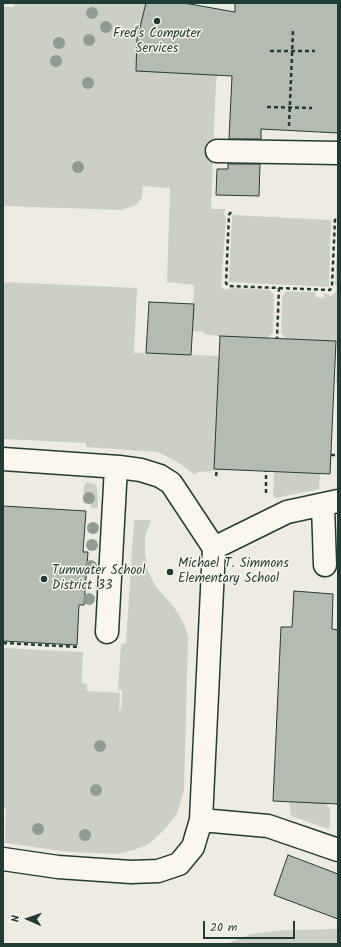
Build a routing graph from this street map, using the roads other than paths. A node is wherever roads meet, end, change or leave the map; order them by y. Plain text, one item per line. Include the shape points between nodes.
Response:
1 (217, 151) dead end
2 (338, 153) edge
3 (3, 459) edge
4 (116, 467) junction
5 (330, 504) edge
6 (214, 548) junction
7 (326, 565) dead end
8 (108, 632) dead end
9 (201, 820) junction
10 (338, 850) edge
11 (3, 858) edge

1 - 2 lane
3 - 4 lane
4 - 6 lane via 141,470 160,476 171,483
4 - 8 lane
5 - 6 lane via 287,512
5 - 7 lane
6 - 9 lane
9 - 10 lane via 268,826
9 - 11 lane via 193,846 179,864 158,870 104,872

